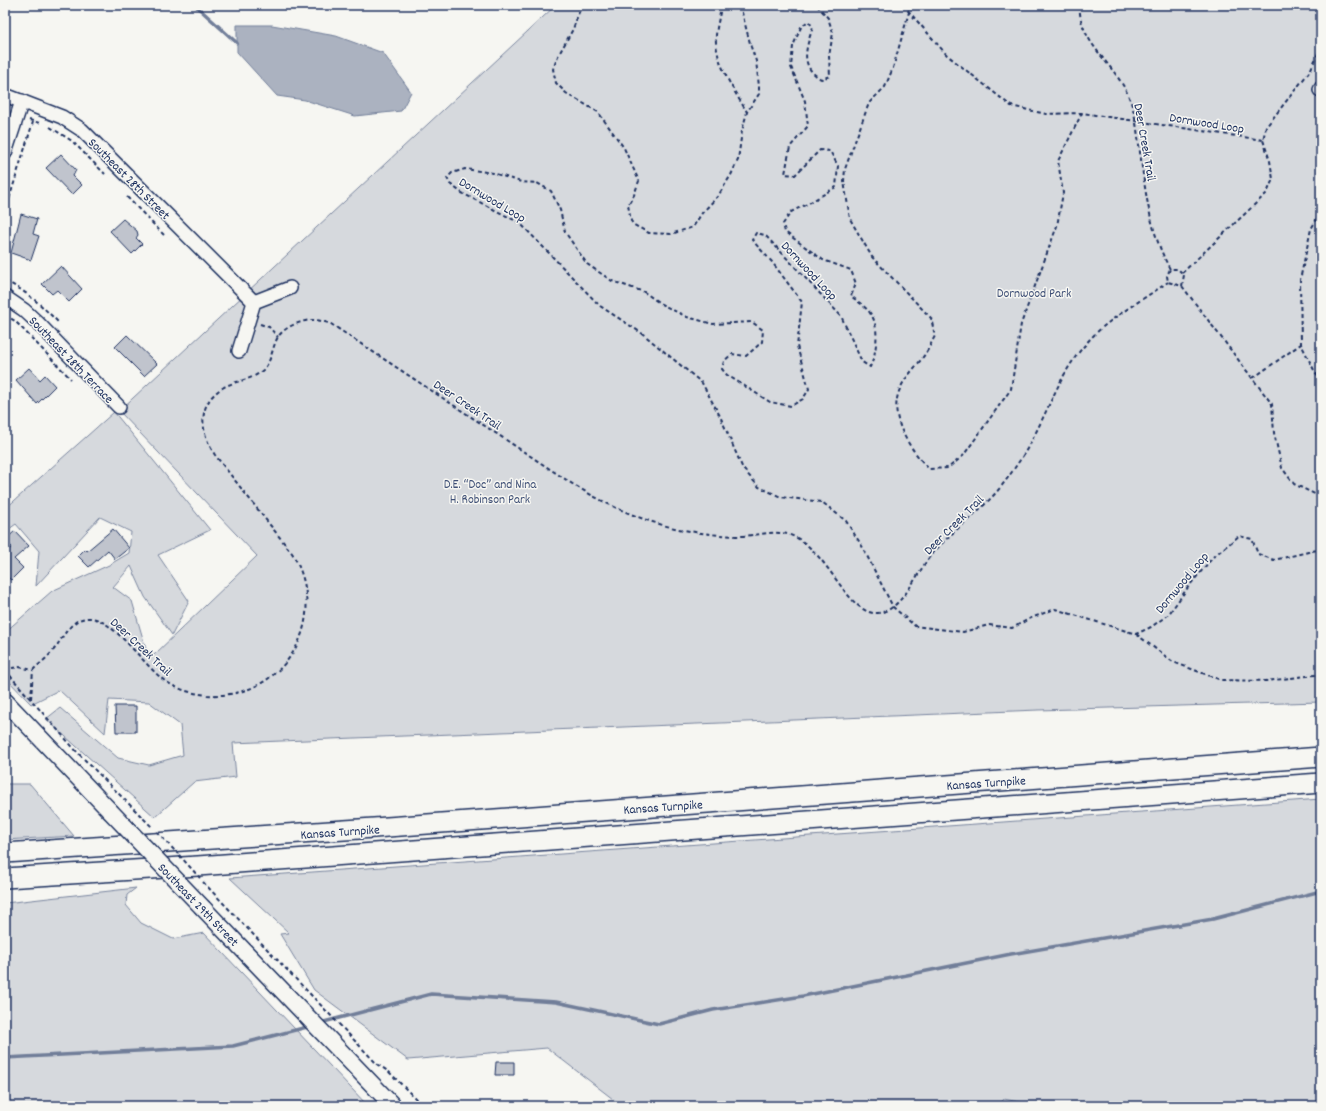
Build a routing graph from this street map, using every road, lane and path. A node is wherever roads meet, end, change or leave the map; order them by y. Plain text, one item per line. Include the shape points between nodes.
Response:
1 (584, 5) edge
2 (721, 5) edge
3 (740, 5) edge
4 (817, 5) edge
5 (903, 5) edge
6 (913, 5) edge
7 (1079, 5) edge
8 (1319, 5) edge
9 (909, 12) junction
10 (1321, 14) edge
11 (1321, 47) edge
12 (5, 95) edge
13 (22, 101) junction
14 (747, 112) junction
15 (1082, 113) junction
16 (28, 120) dead end
17 (1136, 120) junction
18 (34, 121) junction
19 (41, 124) dead end
20 (49, 126) dead end
21 (1262, 140) junction
22 (5, 153) edge
23 (105, 174) dead end
24 (126, 197) dead end
25 (5, 212) edge
26 (1321, 212) edge
27 (164, 235) dead end
28 (1170, 269) junction
29 (1182, 273) junction
30 (5, 281) edge
31 (1168, 282) junction
32 (1182, 286) junction
33 (290, 288) dead end
34 (5, 297) edge
35 (254, 302) junction
36 (5, 315) edge
37 (249, 321) junction
38 (59, 323) dead end
39 (278, 337) junction
40 (1301, 344) junction
41 (239, 351) dead end
42 (1253, 378) junction
43 (71, 379) dead end
44 (1321, 379) edge
45 (119, 407) dead end
46 (1321, 497) edge
47 (1321, 549) edge
48 (893, 608) junction
49 (1136, 634) junction
50 (5, 669) edge
51 (33, 670) junction
52 (1321, 672) edge
53 (31, 699) junction
54 (5, 701) edge
55 (1321, 757) edge
56 (1321, 783) edge
57 (5, 853) edge
58 (5, 878) edge
59 (393, 1106) edge
60 (424, 1106) edge

1 - 14 path via 553,69 556,83 566,93 598,112 624,148 639,181 628,205 634,225 649,233 671,234 693,227 718,196 738,160
2 - 14 path via 716,37 721,62
3 - 14 path via 756,61 760,86 759,94
4 - 48 path, Dornwood Loop via 828,18 833,33 828,56 830,76 821,79 812,74 806,64 807,44 813,27 808,21 801,27 793,46 791,67 805,102 808,126 790,147 785,174 795,175 820,150 830,151 838,166 836,186 791,212 783,224 785,232 824,260 851,270 856,284 850,296 871,313 877,337 875,358 870,367 862,362 841,316 765,235 756,233 752,240 802,302 798,346 809,388 804,399 791,406 770,402 727,375 722,369 724,361 732,354 746,356 762,342 763,330 752,322 713,324 687,316 644,292 612,281 587,264 565,232 560,210 551,191 537,183 521,182 492,173 465,169 452,173 447,178 450,184 462,193 520,223 600,306 642,334 702,383 720,416 743,469 758,487 780,497 822,502 846,521 862,546
5 - 9 path, Dornwood Loop
6 - 9 path
7 - 17 path, Deer Creek Trail via 1082,23 1090,39 1118,75 1129,96
8 - 10 path
9 - 15 path, Dornwood Loop via 947,55 1011,106 1046,114
9 - 15 path via 893,68 885,86 869,103 845,169 844,181 850,219 872,257 931,318 935,336 924,356 900,387 895,409 906,439 929,469 948,468 963,456 1011,389 1021,324 1057,226 1063,193 1058,161
11 - 21 path via 1310,71 1266,127
12 - 13 street, Southeast 28th Street
13 - 22 street
13 - 35 street, Southeast 28th Street via 62,117 82,130
15 - 17 path, Dornwood Loop
16 - 18 path
17 - 21 path, Dornwood Loop
17 - 28 path, Deer Creek Trail via 1149,211 1161,254
18 - 19 path
18 - 25 path
20 - 23 path via 72,141
21 - 29 path via 1273,179 1267,193
24 - 27 path
26 - 40 path via 1311,229 1300,280
28 - 29 path via 1178,269
28 - 31 path
29 - 32 path
30 - 38 path via 18,286 36,300
31 - 32 path
31 - 48 path, Deer Creek Trail via 1105,325 1085,344 1070,366 1019,463 992,497 931,554
32 - 42 path
33 - 35 street
34 - 45 street, Southeast 28th Terrace via 38,323
35 - 37 street
36 - 43 path via 15,321
37 - 39 path via 269,327
37 - 41 street
39 - 48 path, Deer Creek Trail via 296,324 308,321 331,324 604,503 664,527 738,536 787,534 820,556 862,610 874,613
39 - 51 path, Deer Creek Trail via 263,369 253,378 224,387 214,395 204,410 202,428 206,442 215,455 292,553 299,566 307,602 304,626 293,654 274,676 250,689 223,696 187,693 164,680 107,623 90,618 77,621 67,629 51,654
40 - 42 path
40 - 44 path
42 - 46 path via 1272,404 1274,434 1282,468 1294,484
47 - 49 path, Dornwood Loop via 1274,560 1258,554 1252,539 1239,536 1214,556 1168,615
48 - 49 path, Dornwood Loop via 915,626 963,632 989,625 1012,628 1056,609
49 - 52 path, Dornwood Loop via 1174,662 1221,680 1266,681
50 - 51 path
50 - 53 path
51 - 53 path
53 - 60 path, bridge via 78,753 157,832 378,1065 388,1071
54 - 59 main road, Southeast 29th Street, bridge
55 - 57 highway, Kansas Turnpike via 366,829
56 - 58 highway, Kansas Turnpike

